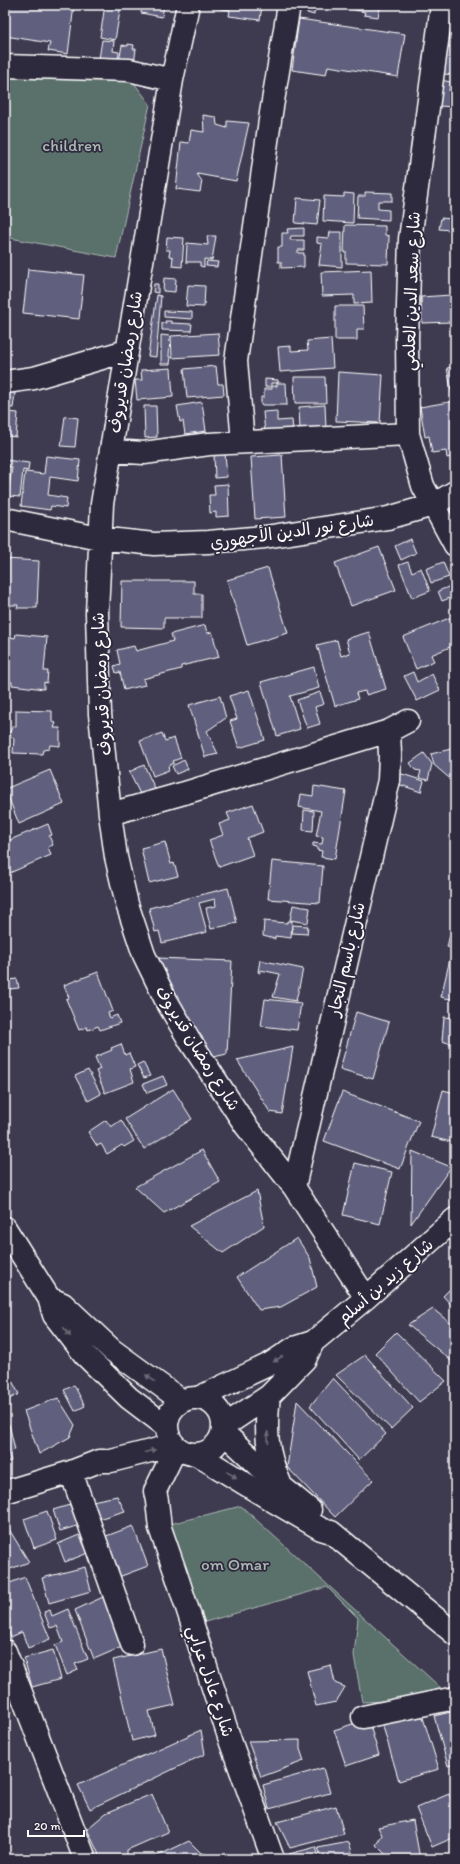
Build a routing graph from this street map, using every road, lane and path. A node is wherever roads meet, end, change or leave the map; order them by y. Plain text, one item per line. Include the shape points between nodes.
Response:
1 (188, 5) edge
2 (289, 5) edge
3 (442, 5) edge
4 (5, 66) edge
5 (172, 80) junction
6 (126, 351) junction
7 (5, 382) edge
8 (408, 434) junction
9 (243, 442) junction
10 (111, 451) junction
11 (455, 492) edge
12 (433, 505) junction
13 (5, 519) edge
14 (100, 538) junction
15 (455, 545) edge
16 (408, 721) dead end
17 (389, 731) junction
18 (110, 814) junction
19 (294, 1187) junction
20 (455, 1219) edge
21 (5, 1228) edge
22 (49, 1298) junction
23 (366, 1298) junction
24 (313, 1342) junction
25 (269, 1396) junction
26 (190, 1399) junction
27 (223, 1429) junction
28 (179, 1443) junction
29 (71, 1472) junction
30 (282, 1487) junction
31 (5, 1492) edge
32 (331, 1532) junction
33 (455, 1634) edge
34 (132, 1644) dead end
35 (5, 1652) edge
36 (455, 1698) edge
37 (363, 1717) dead end
38 (85, 1859) edge
39 (273, 1859) edge

1 - 5 street, شارع رمضان قديروف
2 - 9 street via 236,361
3 - 8 street, شارع سعد الدين العلمي via 410,239
4 - 5 street via 129,70
5 - 6 street, شارع رمضان قديروف
6 - 7 street via 34,378
6 - 10 street, شارع رمضان قديروف
8 - 9 street
8 - 12 street, شارع سعد الدين العلمي via 423,486
9 - 10 street via 144,453
10 - 14 street, شارع رمضان قديروف via 102,504
11 - 12 street, شارع نور الدين الأجهوري
12 - 14 street, شارع نور الدين الأجهوري via 388,518 265,537 154,544
12 - 15 street, شارع سعد الدين العلمي
13 - 14 street, شارع نور الدين الأجهوري
14 - 18 street, شارع رمضان قديروف via 97,613 100,714
16 - 17 street
17 - 18 street
17 - 19 street, شارع باسم النجار via 389,780
18 - 19 street, شارع رمضان قديروف via 116,857 127,904 144,955 166,1000 246,1126
19 - 23 street, شارع رمضان قديروف
20 - 23 street, شارع زيد بن أسلم
21 - 22 street
26 -> 22 street via 112,1350 63,1304
22 -> 28 street via 54,1315 85,1355
23 - 24 street, شارع زيد بن أسلم
24 - 25 street, شارع زيد بن أسلم via 305,1359
24 -> 26 street, شارع زيد بن أسلم via 294,1348 270,1364
25 - 27 street, شارع زيد بن أسلم
30 -> 25 street via 271,1463 269,1450
26 - 27 street via 208,1401 216,1407 222,1416
26 - 28 street via 175,1405 171,1411
27 - 28 street via 217,1445 205,1453
27 - 30 street
28 - 29 street via 104,1450 99,1461
28 -> 32 street via 321,1529
28 - 39 street, شارع عادل عرابي via 165,1496 157,1501 158,1521 231,1743
29 - 31 street
29 - 34 street
30 - 32 street via 326,1523
32 - 33 street
35 - 38 street
36 - 37 street

